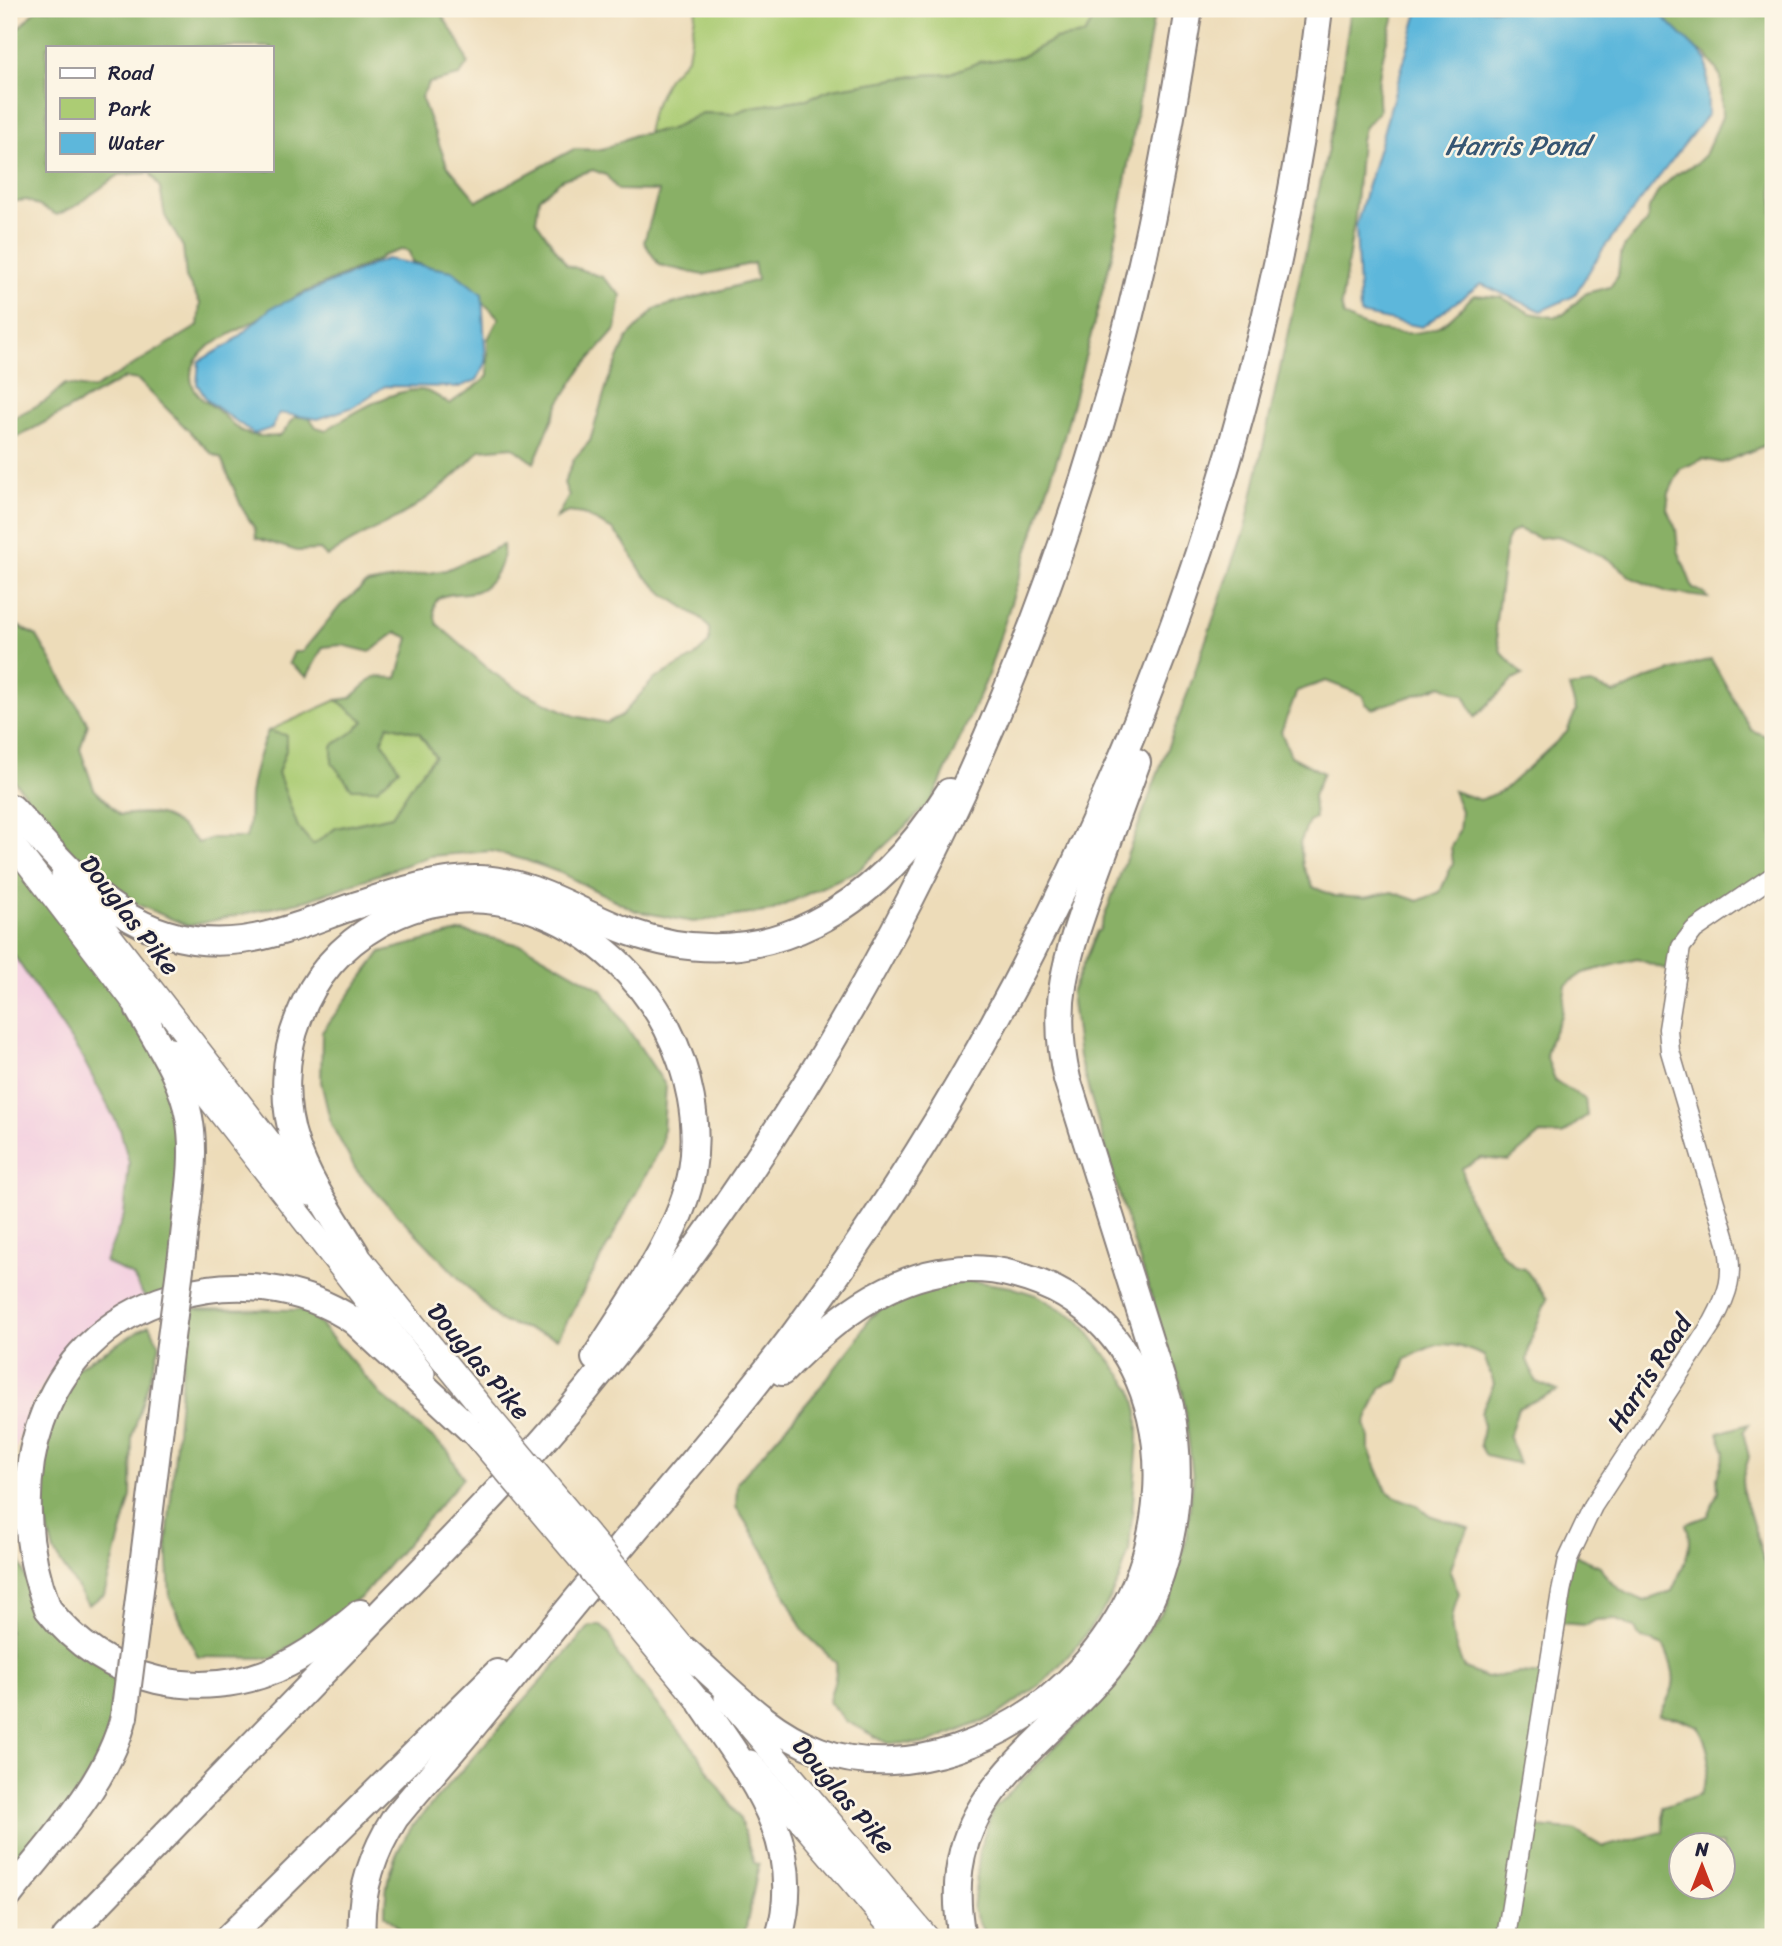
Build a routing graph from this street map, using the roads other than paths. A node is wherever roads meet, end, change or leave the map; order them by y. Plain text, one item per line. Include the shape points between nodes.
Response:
1 (1189, 9) edge
2 (1319, 9) edge
3 (1217, 495) junction
4 (1002, 703) junction
5 (10, 806) edge
6 (9, 839) edge
7 (1773, 876) edge
8 (139, 1010) junction
9 (356, 1254) junction
10 (476, 1425) junction
11 (527, 1458) junction
12 (656, 1506) junction
13 (473, 1517) junction
14 (628, 1538) junction
15 (637, 1609) junction
16 (685, 1650) junction
17 (701, 1703) junction
18 (9, 1895) edge
19 (66, 1937) edge
20 (229, 1937) edge
21 (362, 1937) edge
22 (779, 1937) edge
23 (900, 1937) edge
24 (927, 1937) edge
25 (962, 1937) edge
26 (1506, 1937) edge

1 - 4 highway via 1123,343 1076,503
2 - 3 highway via 1277,264
3 - 12 highway via 1172,630 1101,806 984,1040 905,1172 832,1281
3 - 25 highway via 1176,656 1070,948 1059,1011 1067,1079 1170,1406 1177,1461 1174,1523 1158,1583 1125,1645 1099,1679 998,1782 974,1819 959,1877
4 - 5 highway via 927,825 878,881 816,922 742,944 704,946 649,938 535,889 481,879 411,888 256,937 214,942 185,939 138,923 96,896
4 - 11 highway via 902,919 782,1125 645,1318
5 - 9 main road, Douglas Pike
6 - 8 main road, Douglas Pike
7 - 26 street, Harris Road via 1694,930 1681,947 1668,1029 1670,1051 1727,1243 1731,1283 1713,1322 1593,1506 1568,1559
8 - 10 main road, Douglas Pike via 374,1313
8 - 18 highway, bridge via 176,1079 189,1115 192,1153 124,1716 115,1746 95,1783
9 - 10 main road, Douglas Pike
9 - 11 highway via 302,1160 287,1104 288,1058 296,1024 310,992 331,963 387,919 416,907 465,899 505,902 545,914 608,953 649,998 677,1052 694,1119 692,1169 680,1211 657,1257
10 - 13 highway via 332,1308 278,1290 208,1289 163,1300 123,1317 61,1365 23,1423 13,1462 10,1503 26,1573 61,1625 97,1655 124,1669 187,1685 245,1679 309,1652
10 - 15 main road, Douglas Pike, bridge
11 - 13 highway
12 - 14 highway
12 - 16 highway via 789,1364 837,1320 893,1286 948,1270 979,1269 1027,1278 1057,1290 1087,1310 1130,1360 1154,1427 1157,1478 1153,1524 1129,1599 1079,1672 1042,1705 999,1731 948,1751 911,1759 875,1761 832,1755 765,1720
13 - 19 highway
14 - 20 highway via 501,1670
14 - 21 highway via 386,1833 368,1876
15 - 16 main road, Douglas Pike
15 - 17 main road, Douglas Pike
16 - 24 main road, Douglas Pike
17 - 22 highway via 775,1822 786,1888
17 - 23 main road, Douglas Pike

